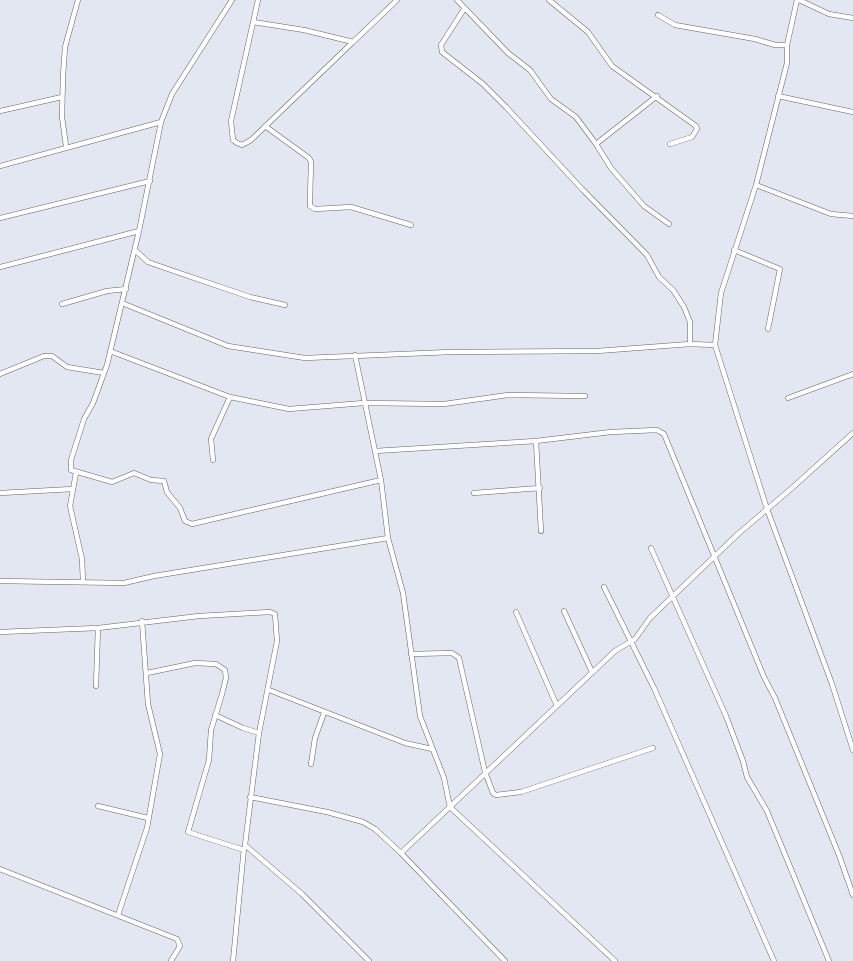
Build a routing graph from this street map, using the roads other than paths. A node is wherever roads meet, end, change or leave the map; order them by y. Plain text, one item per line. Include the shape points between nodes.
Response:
1 (78, 0) edge
2 (232, 0) edge
3 (258, 0) edge
4 (397, 0) edge
5 (457, 0) edge
6 (549, 0) edge
7 (798, 0) edge
8 (464, 8) junction
9 (658, 15) dead end
10 (853, 18) edge
11 (253, 22) junction
12 (353, 42) junction
13 (788, 45) junction
14 (657, 96) junction
15 (778, 96) junction
16 (62, 97) junction
17 (0, 111) edge
18 (853, 112) edge
19 (161, 122) junction
20 (265, 126) junction
21 (596, 144) junction
22 (670, 144) dead end
23 (66, 146) junction
24 (0, 166) edge
25 (150, 181) junction
26 (756, 185) junction
27 (853, 216) edge
28 (0, 218) edge
29 (669, 224) dead end
30 (411, 225) dead end
31 (139, 231) junction
32 (135, 250) junction
33 (734, 250) junction
34 (0, 267) edge
35 (126, 289) junction
36 (122, 303) junction
37 (62, 304) dead end
38 (285, 305) dead end
39 (768, 329) dead end
40 (690, 344) junction
41 (715, 345) junction
42 (110, 351) junction
43 (355, 355) junction
44 (104, 373) junction
45 (0, 374) edge
46 (853, 374) edge
47 (585, 396) dead end
48 (230, 397) junction
49 (788, 398) dead end
50 (364, 403) junction
51 (853, 432) edge
52 (536, 441) junction
53 (375, 451) junction
54 (212, 460) dead end
55 (76, 473) junction
56 (381, 480) junction
57 (540, 488) junction
58 (72, 489) junction
59 (0, 493) edge
60 (474, 493) dead end
61 (766, 509) junction
62 (541, 531) dead end
63 (388, 538) junction
64 (651, 548) dead end
65 (714, 557) junction
66 (0, 581) edge
67 (83, 582) junction
68 (604, 587) dead end
69 (672, 597) junction
70 (564, 611) dead end
71 (516, 612) dead end
72 (142, 621) junction
73 (98, 628) junction
74 (0, 632) edge
75 (630, 641) junction
76 (411, 654) junction
77 (592, 672) junction
78 (147, 673) junction
79 (96, 686) dead end
80 (269, 690) junction
81 (557, 706) junction
82 (324, 713) junction
83 (215, 715) junction
84 (259, 733) junction
85 (654, 748) dead end
86 (432, 749) junction
87 (853, 750) edge
88 (311, 764) dead end
89 (485, 772) junction
90 (250, 797) junction
91 (98, 806) dead end
92 (450, 807) junction
93 (148, 818) junction
94 (244, 848) junction
95 (401, 852) junction
96 (0, 869) edge
97 (853, 895) edge
98 (118, 915) junction
99 (170, 961) edge
100 (233, 961) edge
101 (369, 961) edge
102 (505, 961) edge
103 (615, 961) edge
104 (774, 961) edge
105 (829, 961) edge

1 - 16 street via 65,48
2 - 19 street via 172,94
3 - 11 street
4 - 12 street
5 - 8 street
6 - 14 street via 588,32 612,66
7 - 10 street via 829,14
7 - 13 street
8 - 21 street via 508,53 530,70 551,99 576,117
8 - 40 street via 441,45 442,52 506,107 648,255 658,277 673,290 684,307 690,322
9 - 13 street via 675,25
11 - 12 street
11 - 20 street via 231,121 233,140 247,144
12 - 20 street
13 - 15 street via 787,64
14 - 21 street
14 - 22 street via 698,129 692,137
15 - 18 street
15 - 26 street
16 - 17 street
16 - 23 street
19 - 23 street
19 - 25 street
20 - 30 street via 311,162 310,206 315,209 351,207
21 - 29 street via 632,193
23 - 24 street
25 - 28 street
25 - 31 street
26 - 27 street via 831,214
26 - 33 street
31 - 32 street
31 - 34 street
32 - 35 street
32 - 38 street via 148,262 250,297
33 - 39 street via 780,269
33 - 41 street via 720,293
35 - 36 street
35 - 37 street
36 - 42 street
36 - 43 street via 228,346 305,358
40 - 41 street
40 - 43 street via 597,351
41 - 61 street
42 - 44 street
42 - 48 street
43 - 50 street
44 - 45 street via 67,367 52,356 44,356
44 - 55 street via 71,460 71,470
46 - 49 street
47 - 50 street via 508,395 444,404
48 - 50 street via 289,409
48 - 54 street via 211,439
50 - 53 street
51 - 61 street
52 - 53 street
52 - 57 street
52 - 65 street via 611,432 660,431
53 - 56 street
55 - 56 street via 112,482 134,473 151,480 164,480 167,492 180,508 185,521 192,524
55 - 58 street
56 - 63 street
57 - 60 street
57 - 62 street
58 - 59 street
58 - 67 street via 70,506 82,559
61 - 65 street
61 - 87 street via 832,684
63 - 67 street via 124,582
63 - 76 street via 403,593
64 - 69 street
65 - 69 street
65 - 97 street via 775,698
66 - 67 street
68 - 75 street
69 - 75 street
69 - 105 street
70 - 77 street
71 - 81 street
72 - 73 street
72 - 78 street
72 - 80 street via 275,614 277,641
73 - 74 street
73 - 79 street
75 - 77 street
75 - 104 street via 654,688
76 - 86 street via 420,716
76 - 89 street via 452,653 459,658
77 - 81 street
78 - 83 street via 188,664 222,666 226,678
78 - 93 street via 148,704 160,754
80 - 82 street
80 - 84 street
81 - 89 street
82 - 86 street
82 - 88 street via 315,738
83 - 84 street
83 - 94 street via 210,730 209,760 188,832
84 - 90 street
85 - 89 street via 502,796 493,793
86 - 92 street via 444,778
89 - 92 street
90 - 94 street
90 - 95 street via 363,822
91 - 93 street
92 - 95 street
92 - 103 street
93 - 98 street
94 - 100 street
94 - 101 street via 302,894
95 - 102 street
96 - 98 street
98 - 99 street via 179,940 180,946

